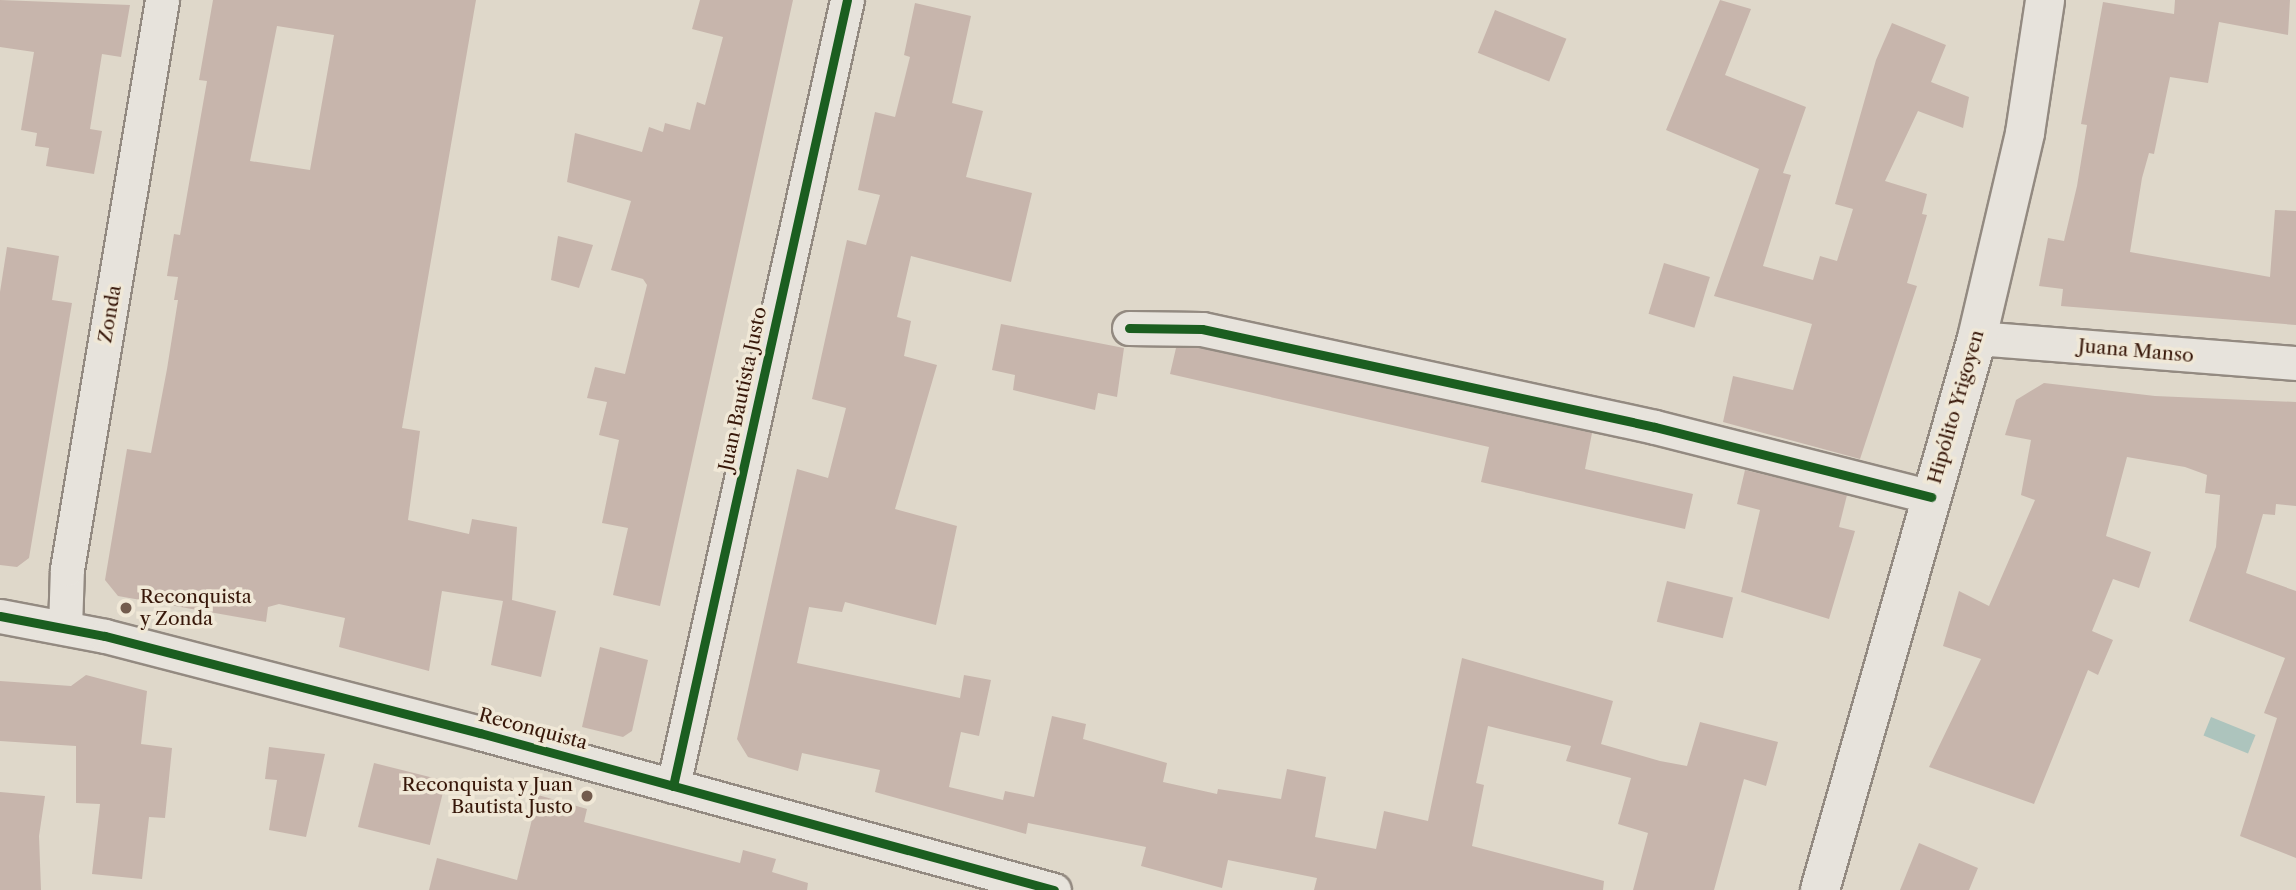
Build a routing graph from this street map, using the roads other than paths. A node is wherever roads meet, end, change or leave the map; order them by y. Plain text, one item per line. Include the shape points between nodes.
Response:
1 (162, 0) edge
2 (848, 0) edge
3 (2045, 0) edge
4 (1129, 328) dead end
5 (1976, 338) junction
6 (2296, 363) edge
7 (1931, 497) junction
8 (0, 616) edge
9 (65, 628) junction
10 (673, 786) junction
11 (1054, 890) edge
12 (1820, 890) edge

1 - 9 street, Zonda via 67,569
2 - 10 street, Juan Bautista Justo
3 - 5 main road, Hipólito Yrigoyen via 2025,133
4 - 7 street via 1202,328 1669,430
5 - 6 street, Juana Manso
5 - 7 main road, Hipólito Yrigoyen
7 - 12 main road, Hipólito Yrigoyen
8 - 9 street, Reconquista
9 - 10 street, Reconquista
10 - 11 street, Reconquista

